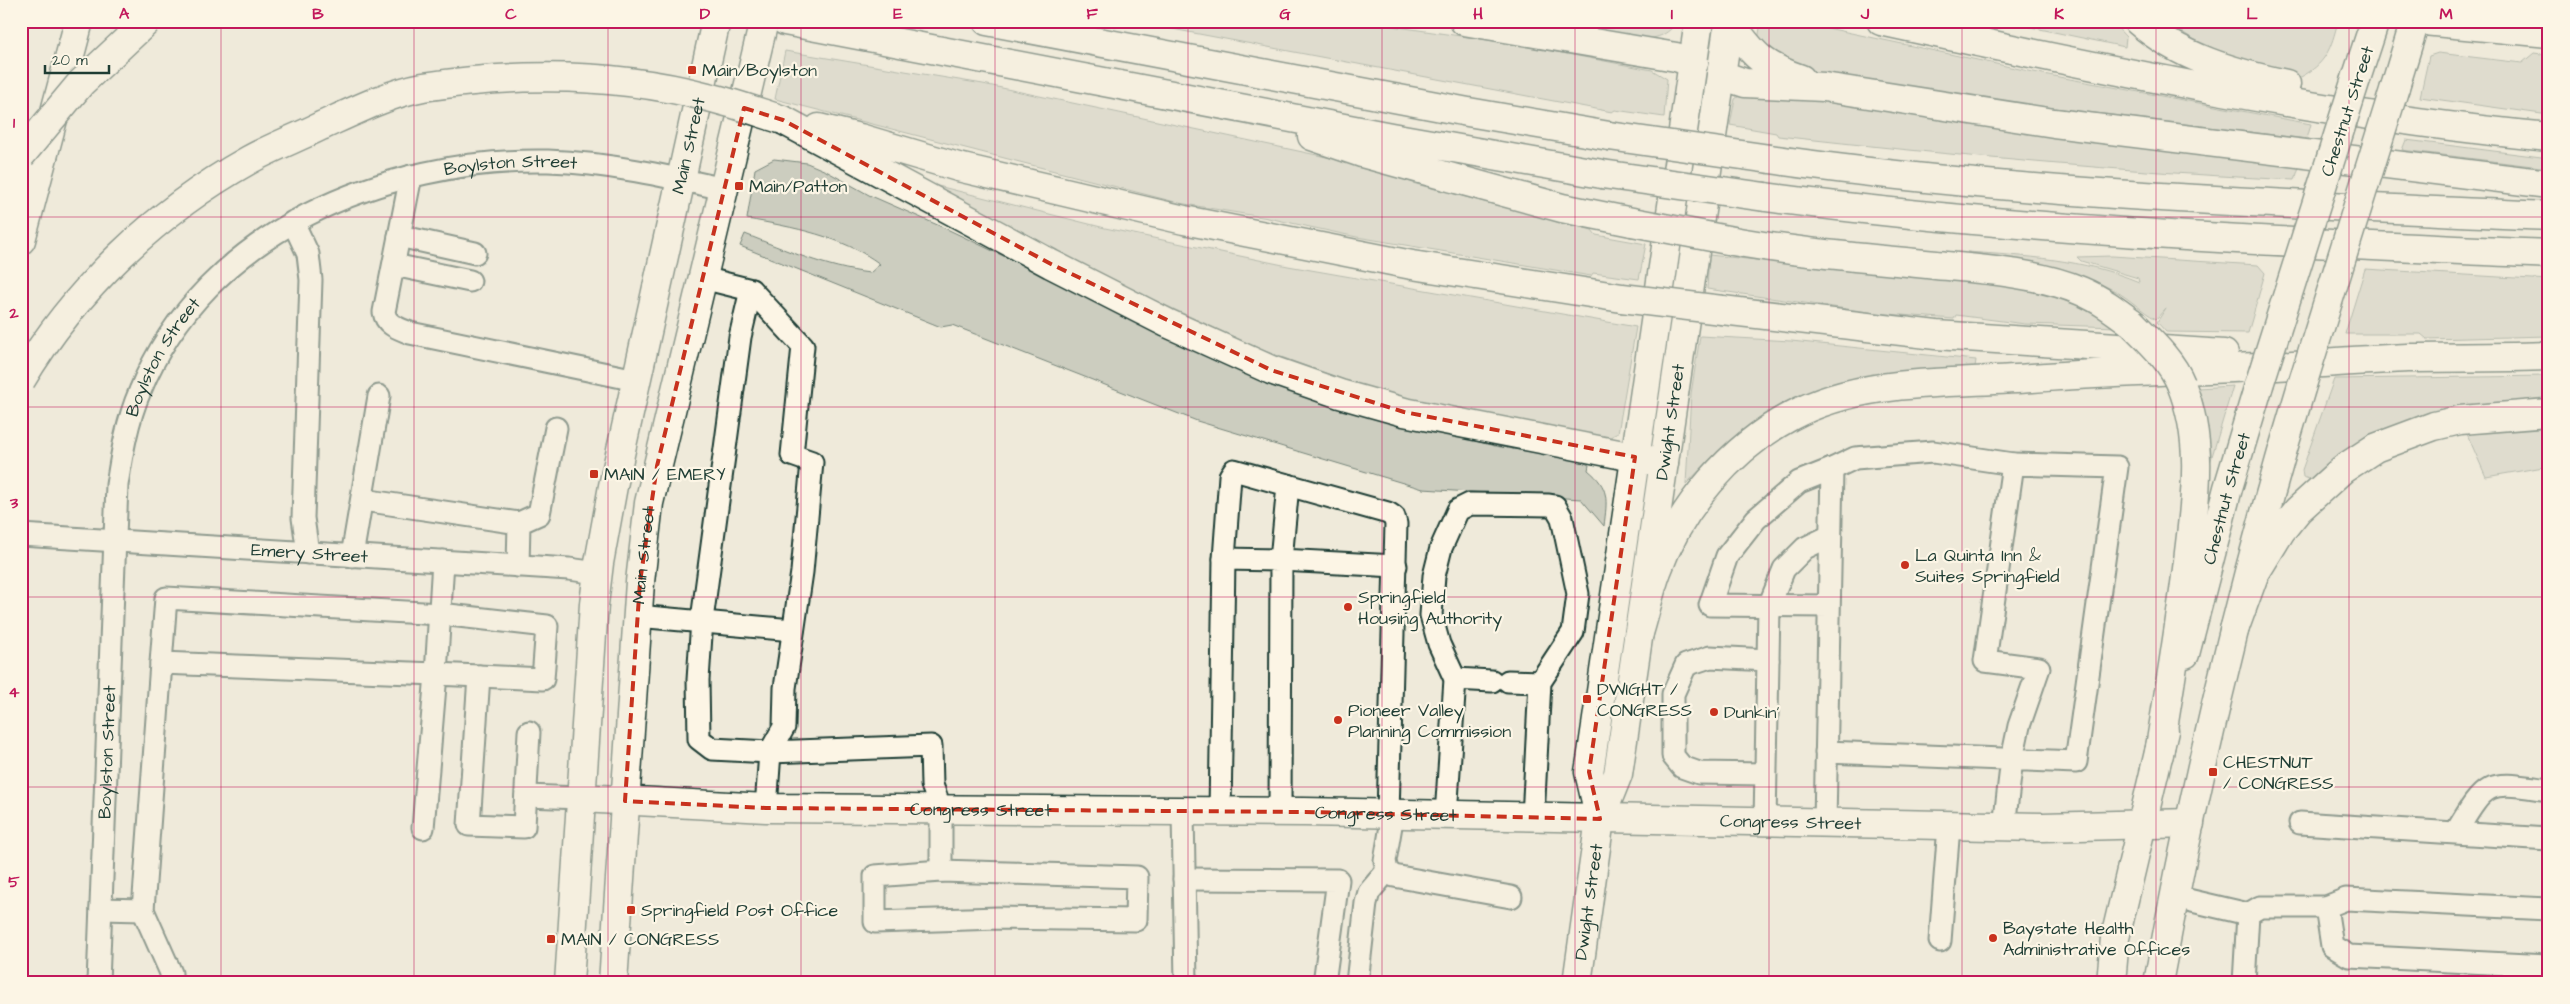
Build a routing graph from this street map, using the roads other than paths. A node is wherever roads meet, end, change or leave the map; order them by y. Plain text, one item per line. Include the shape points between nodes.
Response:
1 (79, 21) edge
2 (147, 21) edge
3 (716, 21) edge
4 (764, 21) edge
5 (785, 21) edge
6 (986, 21) edge
7 (1464, 21) edge
8 (1699, 21) edge
9 (1729, 21) edge
10 (1881, 21) edge
11 (2138, 21) edge
12 (2375, 21) edge
13 (2415, 21) edge
14 (2424, 21) edge
15 (2549, 33) edge
16 (1694, 63) junction
17 (1721, 75) junction
18 (1824, 87) junction
19 (1236, 107) junction
20 (783, 120) junction
21 (2549, 129) edge
22 (2549, 137) edge
23 (21, 155) edge
24 (411, 176) junction
25 (681, 180) junction
26 (2549, 184) edge
27 (724, 189) junction
28 (2549, 216) edge
29 (293, 222) junction
30 (399, 236) junction
31 (21, 240) edge
32 (475, 253) dead end
33 (2549, 254) edge
34 (394, 265) junction
35 (703, 278) junction
36 (470, 281) dead end
37 (752, 290) junction
38 (2549, 356) edge
39 (2346, 361) junction
40 (21, 380) edge
41 (636, 380) junction
42 (379, 396) dead end
43 (2549, 413) edge
44 (556, 428) dead end
45 (1635, 457) junction
46 (1664, 463) junction
47 (2013, 464) junction
48 (1832, 469) junction
49 (1288, 485) junction
50 (363, 500) junction
51 (519, 523) junction
52 (21, 535) edge
53 (1830, 536) junction
54 (115, 541) junction
55 (308, 553) junction
56 (352, 556) junction
57 (1224, 558) junction
58 (1281, 560) junction
59 (443, 561) junction
60 (518, 566) junction
61 (1396, 566) junction
62 (597, 573) junction
63 (1769, 606) junction
64 (1829, 606) junction
65 (440, 614) junction
66 (637, 616) junction
67 (702, 620) junction
68 (793, 630) junction
69 (2234, 630) junction
70 (1638, 636) junction
71 (1768, 660) junction
72 (161, 663) junction
73 (436, 674) junction
74 (479, 676) junction
75 (1455, 679) junction
76 (1540, 682) junction
77 (529, 732) dead end
78 (770, 752) junction
79 (1826, 752) junction
80 (2159, 754) junction
81 (2012, 759) junction
82 (1765, 774) junction
83 (2549, 790) edge
84 (526, 796) junction
85 (581, 798) junction
86 (625, 801) junction
87 (766, 808) junction
88 (941, 810) junction
89 (1183, 812) junction
90 (1220, 812) junction
91 (1280, 812) junction
92 (1391, 814) junction
93 (1446, 816) junction
94 (1533, 818) junction
95 (1600, 820) junction
96 (1764, 822) junction
97 (1825, 823) junction
98 (2190, 823) junction
99 (2300, 823) dead end
100 (1949, 826) junction
101 (2141, 826) junction
102 (2004, 827) junction
103 (423, 828) dead end
104 (2456, 832) junction
105 (2549, 838) edge
106 (941, 871) junction
107 (1387, 871) junction
108 (1184, 879) junction
109 (2175, 896) junction
110 (1512, 897) dead end
111 (2326, 907) junction
112 (101, 909) junction
113 (2549, 909) edge
114 (143, 910) junction
115 (2248, 914) junction
116 (2115, 938) junction
117 (1940, 941) dead end
118 (2549, 966) edge
119 (98, 983) edge
120 (171, 983) edge
121 (569, 983) edge
122 (613, 983) edge
123 (1186, 983) edge
124 (1324, 983) edge
125 (1356, 983) edge
126 (1578, 983) edge
127 (2105, 983) edge
128 (2111, 983) edge
129 (2158, 983) edge
130 (2244, 983) edge

1 - 31 main road
2 - 23 main road, bridge via 81,83
3 - 25 main road, Main Street
4 - 27 main road, Main Street
5 - 19 main road
6 - 28 main road, bridge via 1468,112 1770,159 2093,193
7 - 16 main road via 1676,57
8 - 16 main road, Dwight Street
9 - 17 main road, Dwight Street
9 - 18 main road via 1766,64
10 - 22 main road via 2280,101 2434,125
11 - 21 main road via 2182,50 2252,76
12 - 80 main road, Chestnut Street, bridge via 2228,488
13 - 69 main road, bridge via 2265,505
14 - 15 main road
16 - 17 main road
16 - 45 main road, Dwight Street
17 - 18 main road via 1745,83
17 - 46 main road, Dwight Street
18 - 26 main road via 2054,123
19 - 33 main road, bridge via 1602,174 1945,218 2091,230
19 - 80 main road, bridge via 1362,153 1562,208 1733,241 2001,272 2056,282 2108,306 2132,323 2178,376 2192,424 2198,475
20 - 39 main road, bridge via 860,138 958,167 1202,224 1412,265 1622,298 1977,338
20 - 40 main road, bridge via 706,96 588,79 467,82 421,88 388,99 353,111 250,159 185,200 98,278 48,338
20 - 45 main road via 1051,264 1270,370 1404,412
24 - 25 street, Boylston Street via 481,164 549,161 614,167
24 - 29 street, Boylston Street via 356,193
24 - 30 street
25 - 27 street, Boylston Street
25 - 41 main road, Main Street
27 - 35 main road, Main Street
29 - 54 street, Boylston Street via 261,242 214,280 178,323 152,365 129,421 121,454
29 - 55 street via 308,254 310,280 303,518
30 - 32 street
30 - 34 street
34 - 36 street
34 - 41 street via 384,312 385,319 393,326 410,333
35 - 37 street
35 - 66 main road, Main Street via 649,503
37 - 67 street via 740,337
37 - 68 street via 803,346 792,454 812,462
38 - 39 main road
39 - 70 main road via 1910,386 1866,391 1816,405 1753,441 1721,470 1695,501 1657,571
41 - 62 main road, Main Street
42 - 50 street
43 - 69 main road via 2460,420 2434,426 2375,448 2343,469 2298,510 2282,531 2254,575
44 - 51 street via 539,514
45 - 46 main road
45 - 95 main road, Dwight Street via 1589,772
46 - 70 main road, Dwight Street
47 - 48 street via 1933,452 1855,458
47 - 81 street via 1985,661 2039,668 2019,726
47 - 81 street via 2117,467 2076,762
48 - 53 street
48 - 63 street via 1799,482 1756,519 1727,556 1710,605
49 - 57 street via 1234,470 1230,476
49 - 58 street
49 - 61 street via 1394,517
50 - 51 street
50 - 56 street
51 - 60 street
52 - 54 street, Emery Street
53 - 63 street via 1805,548 1784,569
53 - 64 street
54 - 55 street, Emery Street
54 - 112 street, Boylston Street
55 - 56 street, Emery Street
56 - 59 street, Emery Street
57 - 58 street
57 - 90 street
58 - 61 street
58 - 91 street
59 - 60 street, Emery Street
59 - 65 street
60 - 62 street, Emery Street
61 - 92 street
62 - 85 main road, Main Street
63 - 64 street
63 - 71 street
64 - 79 street
65 - 72 street via 166,598
65 - 73 street
65 - 74 street via 547,626 543,679
66 - 67 street
66 - 86 main road, Main Street
67 - 68 street
67 - 78 street via 699,739 712,749
68 - 78 street via 785,688 784,727
69 - 98 main road
70 - 95 main road, Dwight Street via 1618,774
71 - 82 street
71 - 82 street via 1710,657 1686,665 1673,694 1673,756 1682,767 1699,773
72 - 73 street
72 - 114 street
73 - 74 street
73 - 103 street
74 - 84 street via 469,825 524,827
75 - 76 street
75 - 76 street via 1439,644 1431,615 1434,576 1441,548 1458,510 1470,504 1549,505 1556,506 1562,518 1578,594 1573,632
75 - 93 street
76 - 94 street
77 - 84 street
78 - 87 street
78 - 88 street via 931,746 932,785
79 - 81 street
79 - 97 street
80 - 101 main road, Chestnut Street
81 - 102 street
82 - 96 street
83 - 104 street via 2502,784 2485,790 2476,798
84 - 85 street
85 - 86 main road, Congress Street
85 - 121 main road, Main Street
86 - 87 main road, Congress Street
86 - 122 main road, Main Street
87 - 88 main road, Congress Street
88 - 89 main road, Congress Street
88 - 106 street
89 - 90 main road, Congress Street
89 - 108 street
90 - 91 main road, Congress Street
91 - 92 main road, Congress Street
92 - 93 main road, Congress Street
92 - 107 street via 1385,861
93 - 94 main road, Congress Street
94 - 95 main road, Congress Street
95 - 96 main road, Congress Street
95 - 126 main road, Dwight Street
96 - 97 main road, Congress Street
97 - 100 main road, Congress Street
98 - 101 main road, Congress Street
98 - 109 main road
99 - 104 street
100 - 102 main road, Congress Street
100 - 117 street
101 - 102 main road, Congress Street
101 - 116 main road, Chestnut Street
104 - 105 street
106 - 106 street via 875,876 875,922 998,918 1136,920 1137,877
107 - 110 street via 1394,876
107 - 125 street via 1369,892
108 - 123 street
108 - 124 street via 1338,880
109 - 115 street
109 - 129 main road
111 - 113 street via 2346,899
111 - 115 street via 2260,907
111 - 118 street via 2332,946 2349,956
112 - 114 street
112 - 119 street, Boylston Street
114 - 120 street via 171,973
115 - 130 street
116 - 127 main road
116 - 128 main road, Chestnut Street

